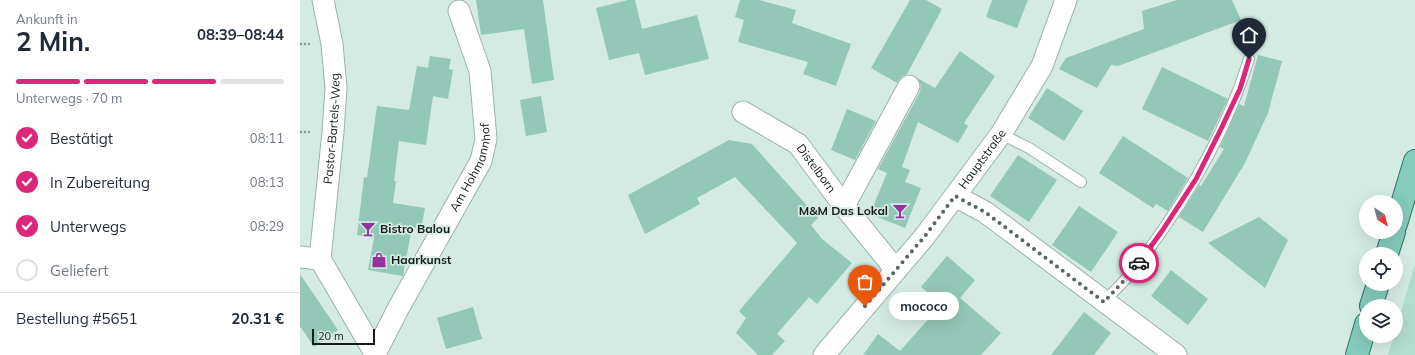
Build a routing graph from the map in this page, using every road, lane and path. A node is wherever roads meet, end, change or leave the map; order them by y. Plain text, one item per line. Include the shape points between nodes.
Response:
1 (323, 0) edge
2 (1066, 0) edge
3 (459, 11) dead end
4 (1249, 59) dead end
5 (909, 86) dead end
6 (742, 112) dead end
7 (1002, 134) junction
8 (1415, 161) edge
9 (1081, 182) dead end
10 (955, 196) junction
11 (1403, 201) edge
12 (844, 206) junction
13 (310, 258) edge
14 (896, 270) junction
15 (1104, 302) junction
16 (1360, 343) edge
17 (376, 355) edge
18 (824, 355) edge
19 (1176, 355) edge
20 (1357, 355) edge

1 - 13 street, Pastor-Bartels-Weg via 332,44 336,88 333,132
2 - 7 street, Hauptstraße via 1042,66
3 - 17 street, Am Hohmannhof via 480,71 486,139 481,161 399,307
4 - 15 lane via 1240,89 1196,179 1130,274
5 - 12 street, Distelborn
6 - 12 street, Distelborn via 798,144
7 - 9 lane via 1029,148
7 - 10 street, Hauptstraße
8 - 11 main road
10 - 14 street, Hauptstraße
10 - 15 street via 985,212
12 - 14 street, Distelborn
13 - 17 street
14 - 18 street, Hauptstraße
15 - 19 street
16 - 20 main road

